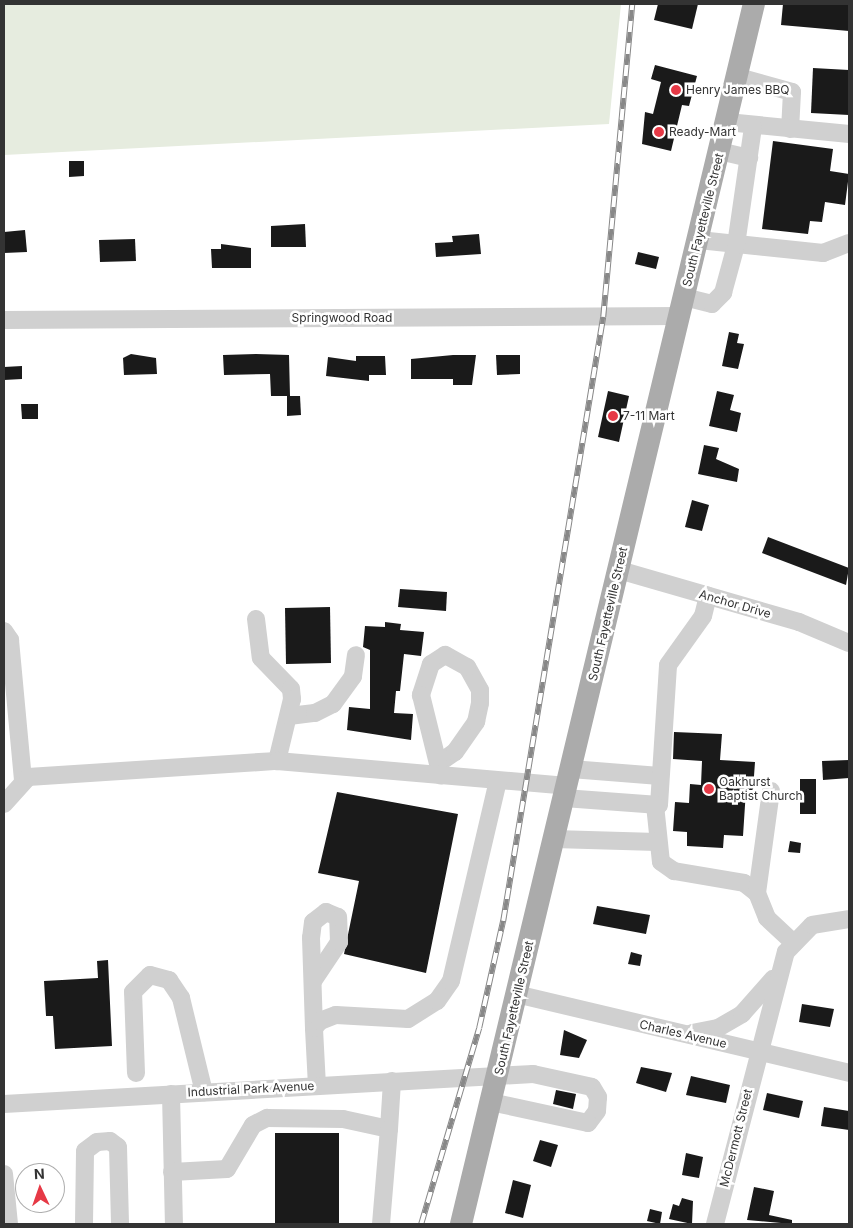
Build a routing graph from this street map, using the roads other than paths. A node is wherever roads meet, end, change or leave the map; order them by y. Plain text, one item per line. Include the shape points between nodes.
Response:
1 (754, 4) edge
2 (738, 77) junction
3 (727, 122) junction
4 (753, 127) junction
5 (790, 129) junction
6 (849, 134) edge
7 (719, 152) junction
8 (749, 158) junction
9 (698, 240) junction
10 (849, 243) edge
11 (736, 245) junction
12 (682, 307) junction
13 (4, 320) edge
14 (618, 570) junction
15 (708, 596) junction
16 (256, 619) dead end
17 (4, 631) edge
18 (849, 643) edge
19 (356, 655) dead end
20 (289, 716) junction
21 (278, 761) junction
22 (440, 770) junction
23 (660, 776) junction
24 (23, 780) junction
25 (498, 781) junction
26 (568, 785) junction
27 (771, 791) dead end
28 (4, 804) edge
29 (655, 805) junction
30 (554, 839) junction
31 (657, 842) junction
32 (757, 894) junction
33 (849, 919) edge
34 (794, 943) junction
35 (778, 972) junction
36 (313, 981) dead end
37 (516, 994) junction
38 (314, 1028) junction
39 (680, 1033) junction
40 (757, 1051) junction
41 (136, 1073) dead end
42 (849, 1073) edge
43 (498, 1076) junction
44 (392, 1081) junction
45 (317, 1086) junction
46 (204, 1092) junction
47 (171, 1094) junction
48 (491, 1102) junction
49 (4, 1104) edge
50 (389, 1129) junction
51 (172, 1172) junction
52 (4, 1174) edge
53 (8, 1224) edge
54 (84, 1224) edge
55 (120, 1224) edge
56 (174, 1224) edge
57 (381, 1224) edge
58 (461, 1224) edge
59 (715, 1224) edge

1 - 2 main road, South Fayetteville Street
2 - 3 main road, South Fayetteville Street
2 - 5 street via 792,92
3 - 4 street
3 - 7 main road, South Fayetteville Street
4 - 5 street
4 - 8 street
5 - 6 street
7 - 8 street
7 - 9 main road, South Fayetteville Street
8 - 11 street
9 - 11 street
9 - 12 main road, South Fayetteville Street
10 - 11 street via 822,253
11 - 12 street, Springwood Road via 724,293 712,304
12 - 13 street, Springwood Road
12 - 14 main road, South Fayetteville Street
14 - 15 street, Anchor Drive
14 - 26 main road, South Fayetteville Street
15 - 18 street, Anchor Drive via 799,622
15 - 23 street via 703,616 668,665
16 - 20 street via 262,658 291,689
17 - 24 street via 10,640
19 - 20 street via 353,676 333,704 315,712
20 - 21 street
21 - 22 street
21 - 24 street via 48,774
22 - 22 street via 430,746 421,695 431,664 445,655 467,667 480,690 480,703 476,722
22 - 25 street
23 - 26 street
23 - 29 street via 659,805
24 - 28 street
25 - 26 street
25 - 38 street via 451,982 438,1000 408,1019 336,1015
26 - 29 street
26 - 30 main road, South Fayetteville Street
27 - 32 street
29 - 31 street
30 - 31 street
30 - 37 main road, South Fayetteville Street
31 - 32 street via 661,862 674,871 744,883
32 - 34 street via 767,918
33 - 34 street via 812,925
34 - 35 street
35 - 39 street via 742,1014 718,1028
35 - 40 street, McDermott Street
36 - 38 street
37 - 39 street, Charles Avenue
37 - 43 main road, South Fayetteville Street
38 - 45 street
39 - 40 street, Charles Avenue
40 - 42 street, Charles Avenue
40 - 59 street, McDermott Street
41 - 46 street via 133,992 150,975 168,980 181,998
43 - 44 street, Industrial Park Avenue
43 - 48 main road, South Fayetteville Street
43 - 48 street, Industrial Park Avenue via 533,1074 592,1087 598,1097 597,1111 588,1123
44 - 45 street, Industrial Park Avenue
44 - 50 street
45 - 46 street, Industrial Park Avenue
46 - 47 street, Industrial Park Avenue
47 - 49 street, Industrial Park Avenue
47 - 51 street
48 - 58 main road, South Fayetteville Street
50 - 51 street via 343,1120 267,1118 253,1125 227,1168
50 - 57 street
51 - 56 street
52 - 53 street
54 - 55 street via 85,1151 97,1142 110,1141 118,1147

